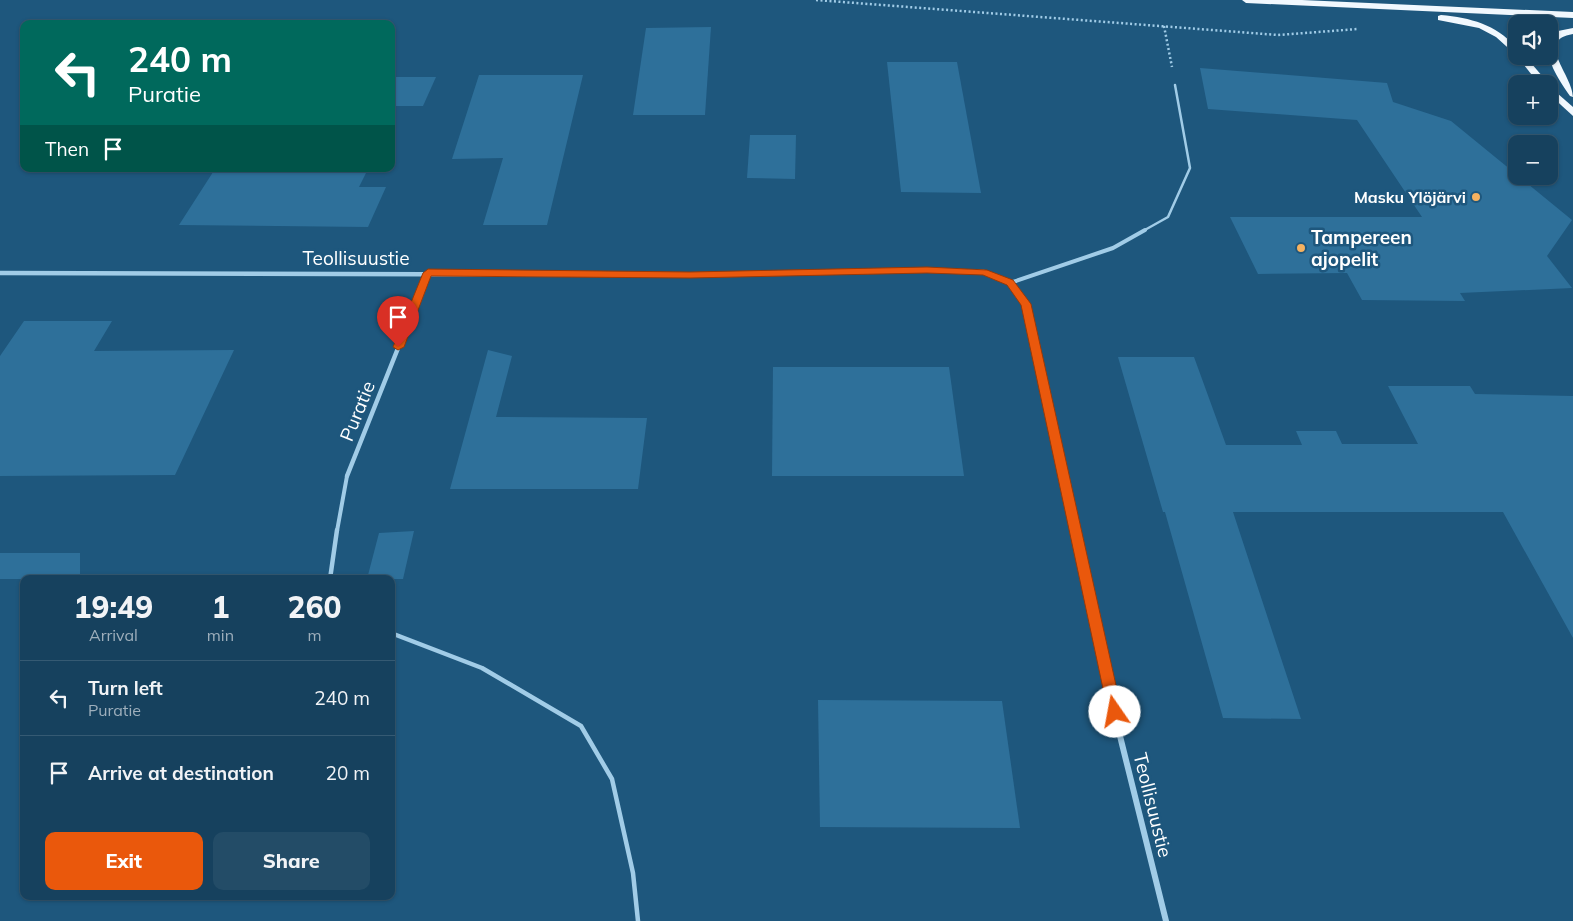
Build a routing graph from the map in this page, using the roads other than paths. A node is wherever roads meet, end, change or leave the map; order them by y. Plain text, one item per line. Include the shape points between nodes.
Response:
1 (1236, 0) edge
2 (1246, 0) edge
3 (1484, 1) edge
4 (1484, 11) junction
5 (1573, 15) edge
6 (1573, 31) edge
7 (1498, 32) junction
8 (1508, 43) edge
9 (1528, 65) edge
10 (1536, 75) edge
11 (1175, 85) road end
12 (1573, 94) edge
13 (1558, 98) edge
14 (1573, 114) edge
15 (0, 273) edge
16 (428, 273) junction
17 (1010, 283) junction
18 (347, 476) joint
19 (329, 575) edge
20 (395, 635) edge
21 (638, 921) edge
22 (1166, 921) edge

1 - 7 highway via 1458,19
2 - 4 highway
3 - 4 highway
4 - 5 highway
4 - 7 highway
6 - 12 highway via 1557,35 1551,47 1555,64
7 - 8 highway
9 - 10 highway
11 - 17 lane via 1190,168 1168,218 1113,248
13 - 14 highway
15 - 16 street, Teollisuustie
16 - 17 street, Teollisuustie via 690,275 927,270 984,272
16 - 18 street, Puratie
17 - 22 street, Teollisuustie via 1026,304 1119,732
18 - 19 lane
20 - 21 lane via 482,668 581,726 612,780 634,873

